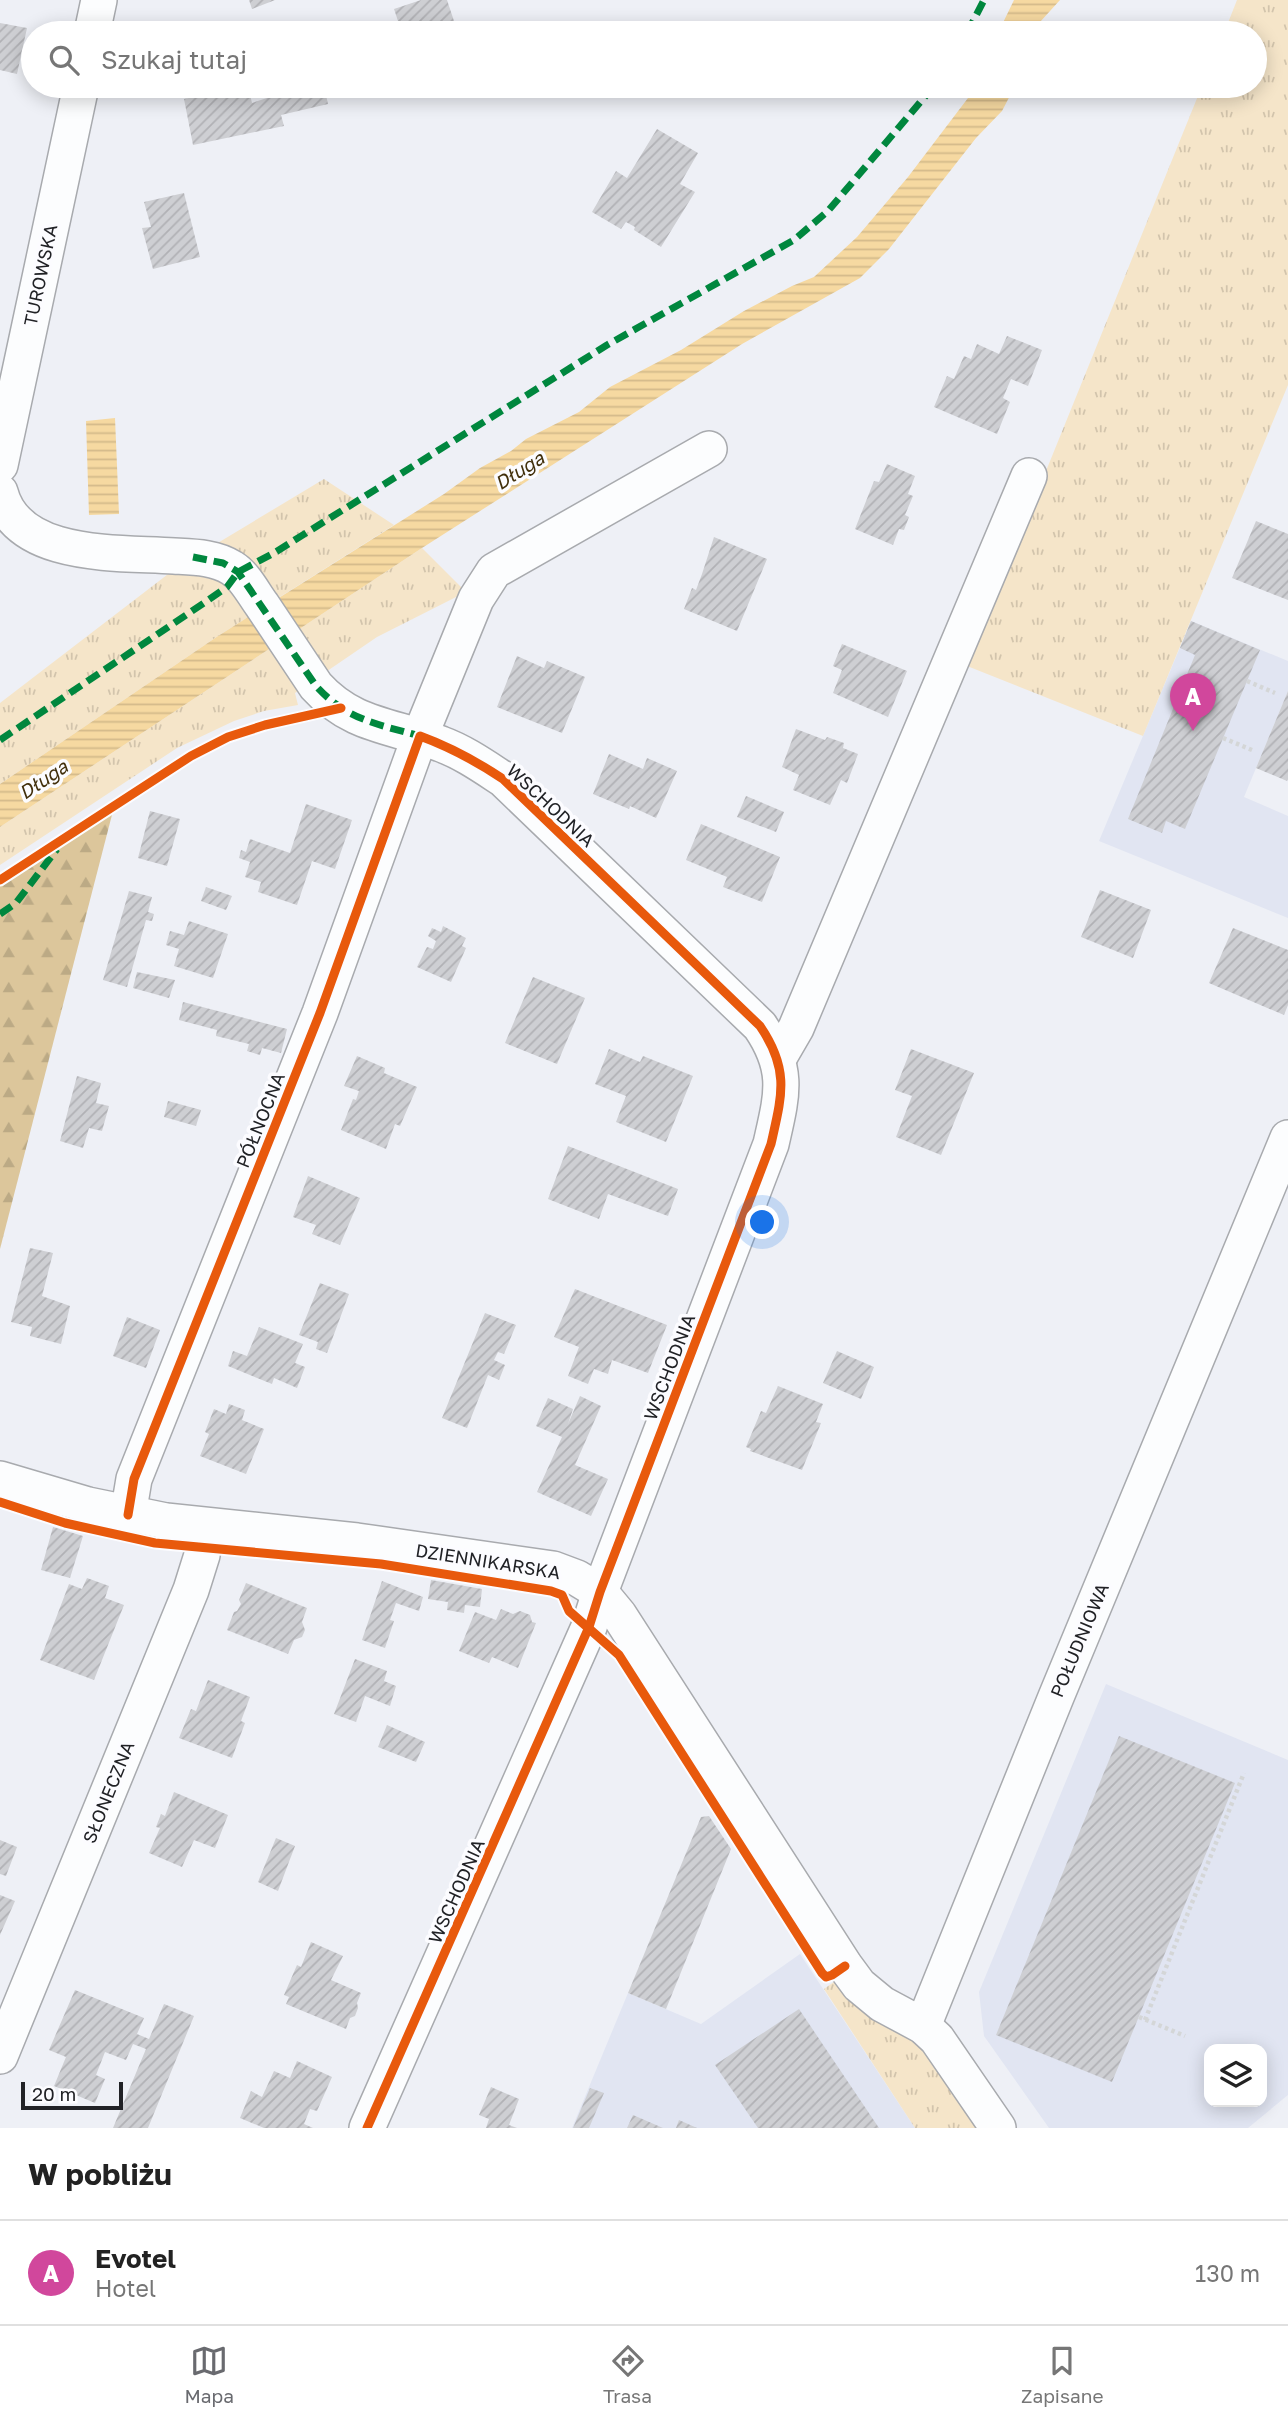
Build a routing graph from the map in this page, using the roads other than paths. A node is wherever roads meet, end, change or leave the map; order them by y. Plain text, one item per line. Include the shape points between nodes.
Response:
1 (100, 0) edge
2 (95, 21) edge
3 (78, 98) edge
4 (709, 449) dead end
5 (0, 465) edge
6 (1030, 476) dead end
7 (0, 492) edge
8 (420, 736) junction
9 (778, 1059) junction
10 (1288, 1138) edge
11 (0, 1479) edge
12 (128, 1515) junction
13 (206, 1526) junction
14 (600, 1592) junction
15 (923, 2026) junction
16 (0, 2056) edge
17 (367, 2128) edge
18 (998, 2128) edge

1 - 2 street
3 - 5 street, TUROWSKA
4 - 8 street, PÓŁNOCNA via 494,571 476,599
6 - 9 street via 796,1028
7 - 8 street, WSCHODNIA via 17,523 41,539 80,549 193,557 231,567 329,700 357,719
8 - 9 street, WSCHODNIA via 468,756 503,779 760,1027
8 - 12 street, PÓŁNOCNA via 320,1013 134,1479
9 - 14 street, WSCHODNIA via 782,1090 771,1143
10 - 15 street, POŁUDNIOWA
11 - 12 street, DZIENNIKARSKA
12 - 13 street, DZIENNIKARSKA
13 - 14 street, DZIENNIKARSKA via 357,1541 553,1569
13 - 16 street, SŁONECZNA via 191,1590
14 - 15 street, DZIENNIKARSKA via 641,1646 859,1985 882,2004
14 - 17 street, WSCHODNIA via 575,1663
15 - 18 street via 937,2039

